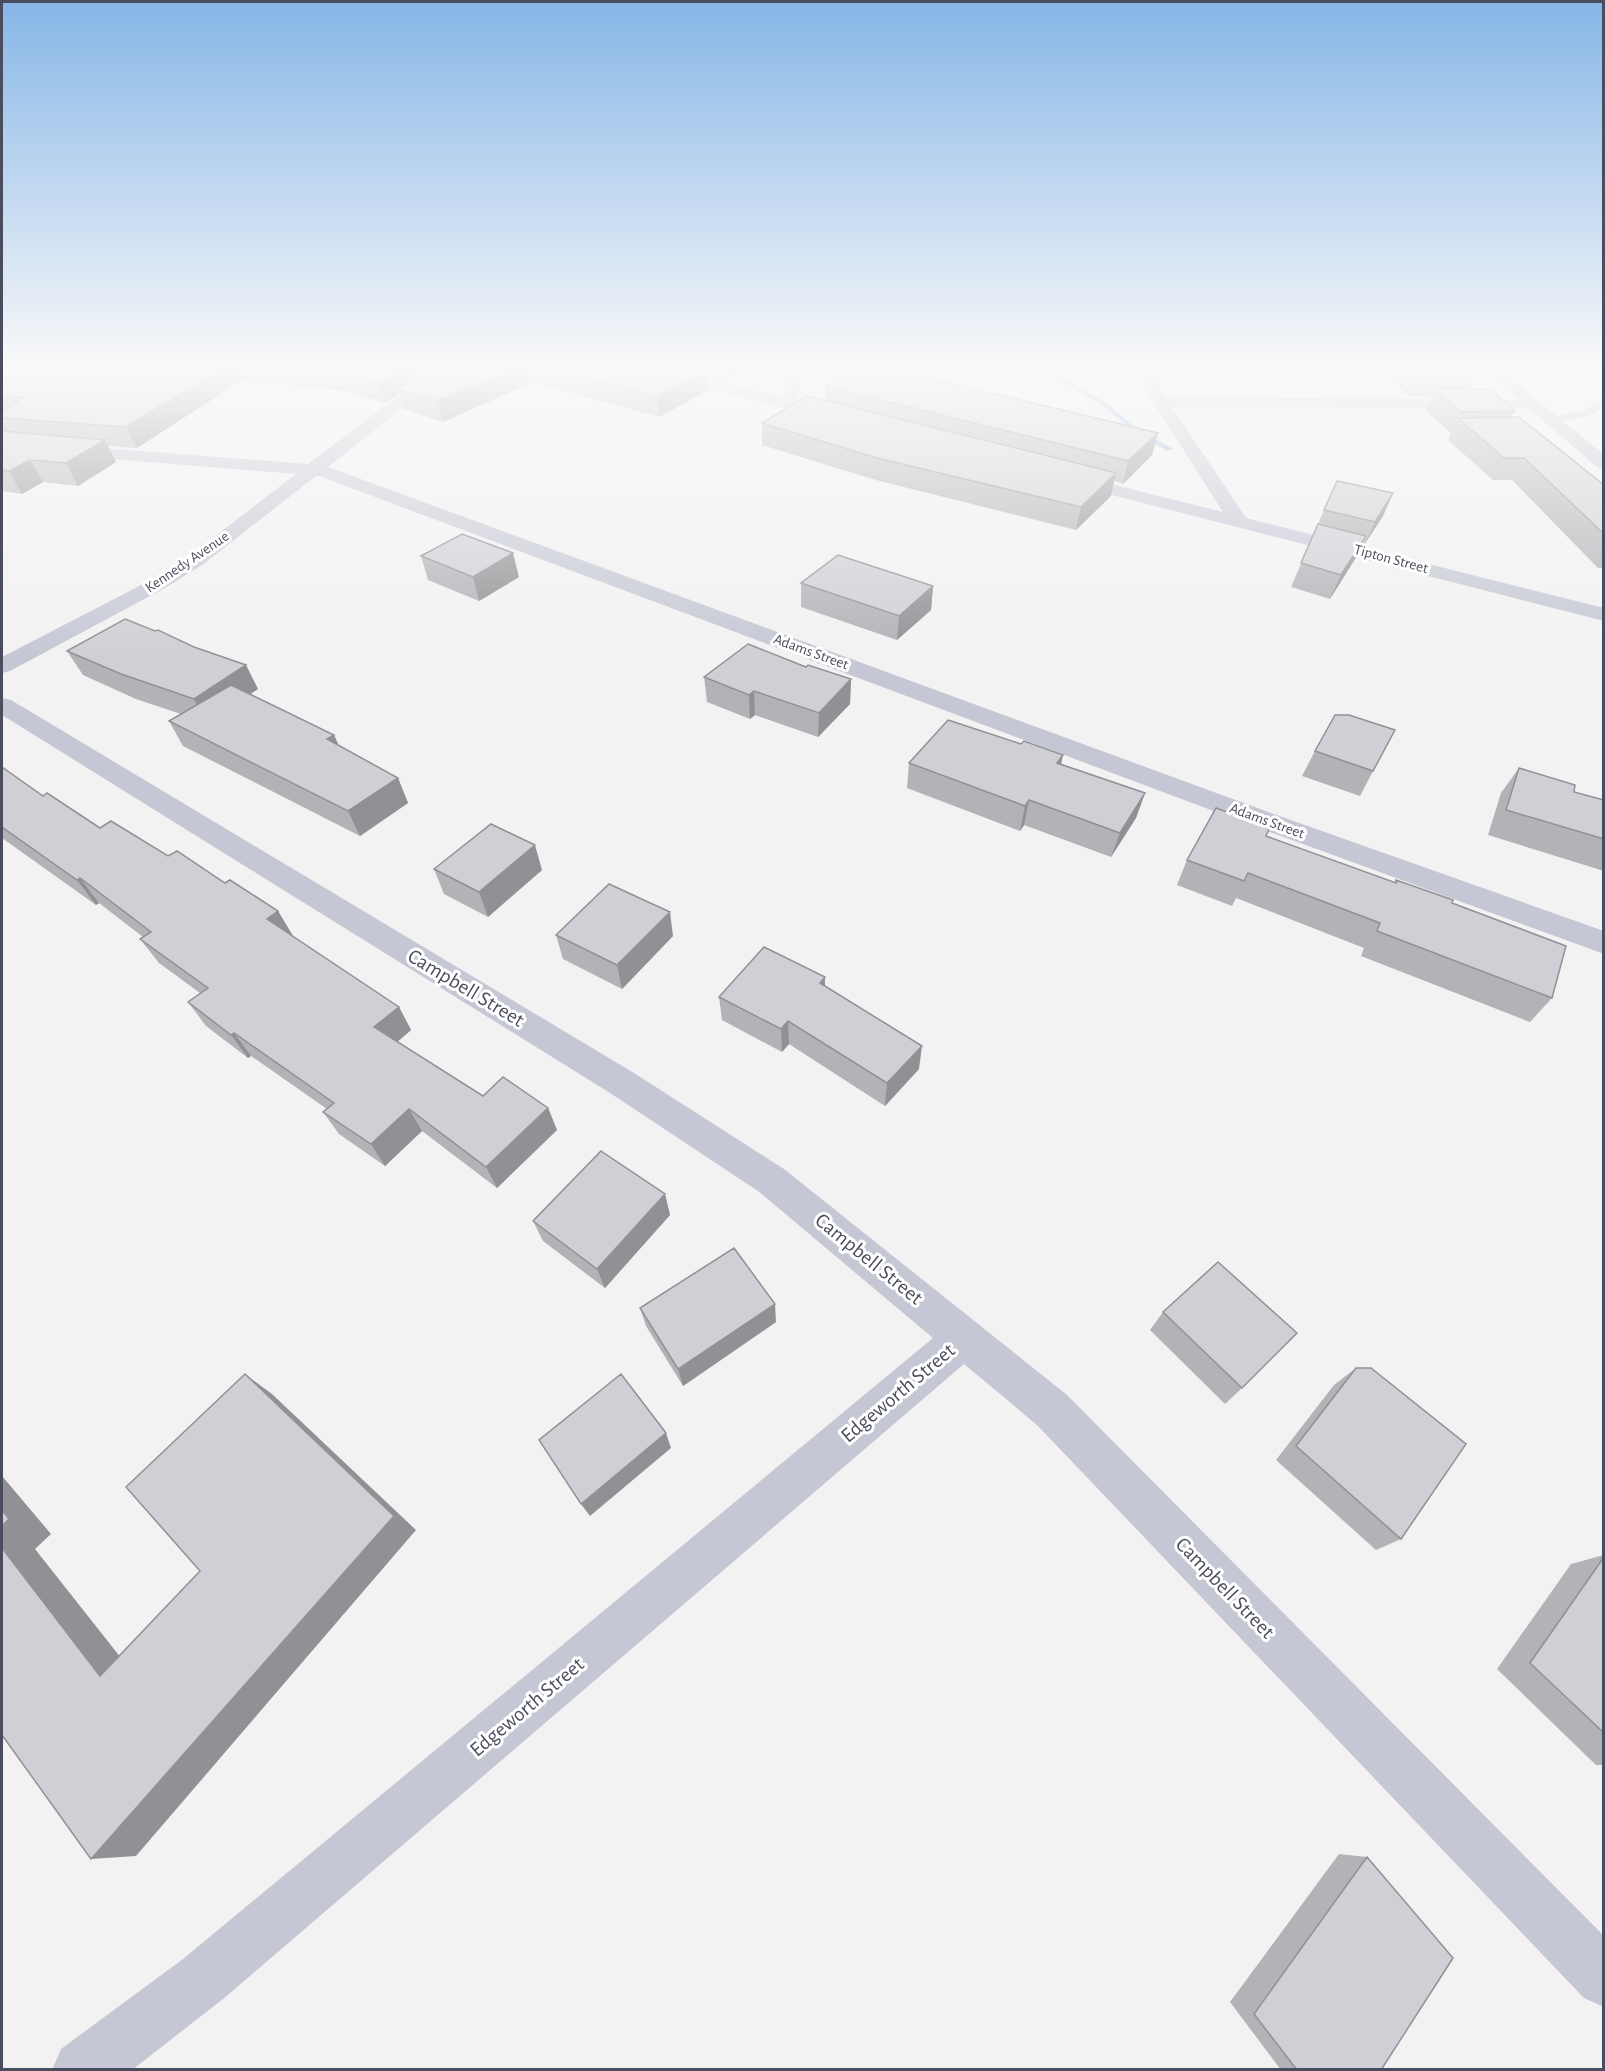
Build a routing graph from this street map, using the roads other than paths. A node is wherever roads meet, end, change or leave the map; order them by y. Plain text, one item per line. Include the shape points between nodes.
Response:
1 (259, 466) edge
2 (319, 466) edge
3 (1202, 466) edge
4 (313, 470) junction
5 (1048, 473) edge
6 (1237, 519) junction
7 (1604, 615) edge
8 (2, 666) edge
9 (2, 705) edge
10 (1604, 942) edge
11 (965, 1337) junction
12 (1604, 1978) edge
13 (82, 2070) edge

1 - 4 street, Adams Street
2 - 4 street, Kennedy Avenue
3 - 6 street
4 - 8 street, Kennedy Avenue via 195,561
4 - 10 street, Adams Street
5 - 6 street, Tipton Street
6 - 7 street, Tipton Street
9 - 11 street, Campbell Street via 622,1083 771,1180
11 - 12 street, Campbell Street via 1052,1410
11 - 13 street, Edgeworth Street via 203,1979

